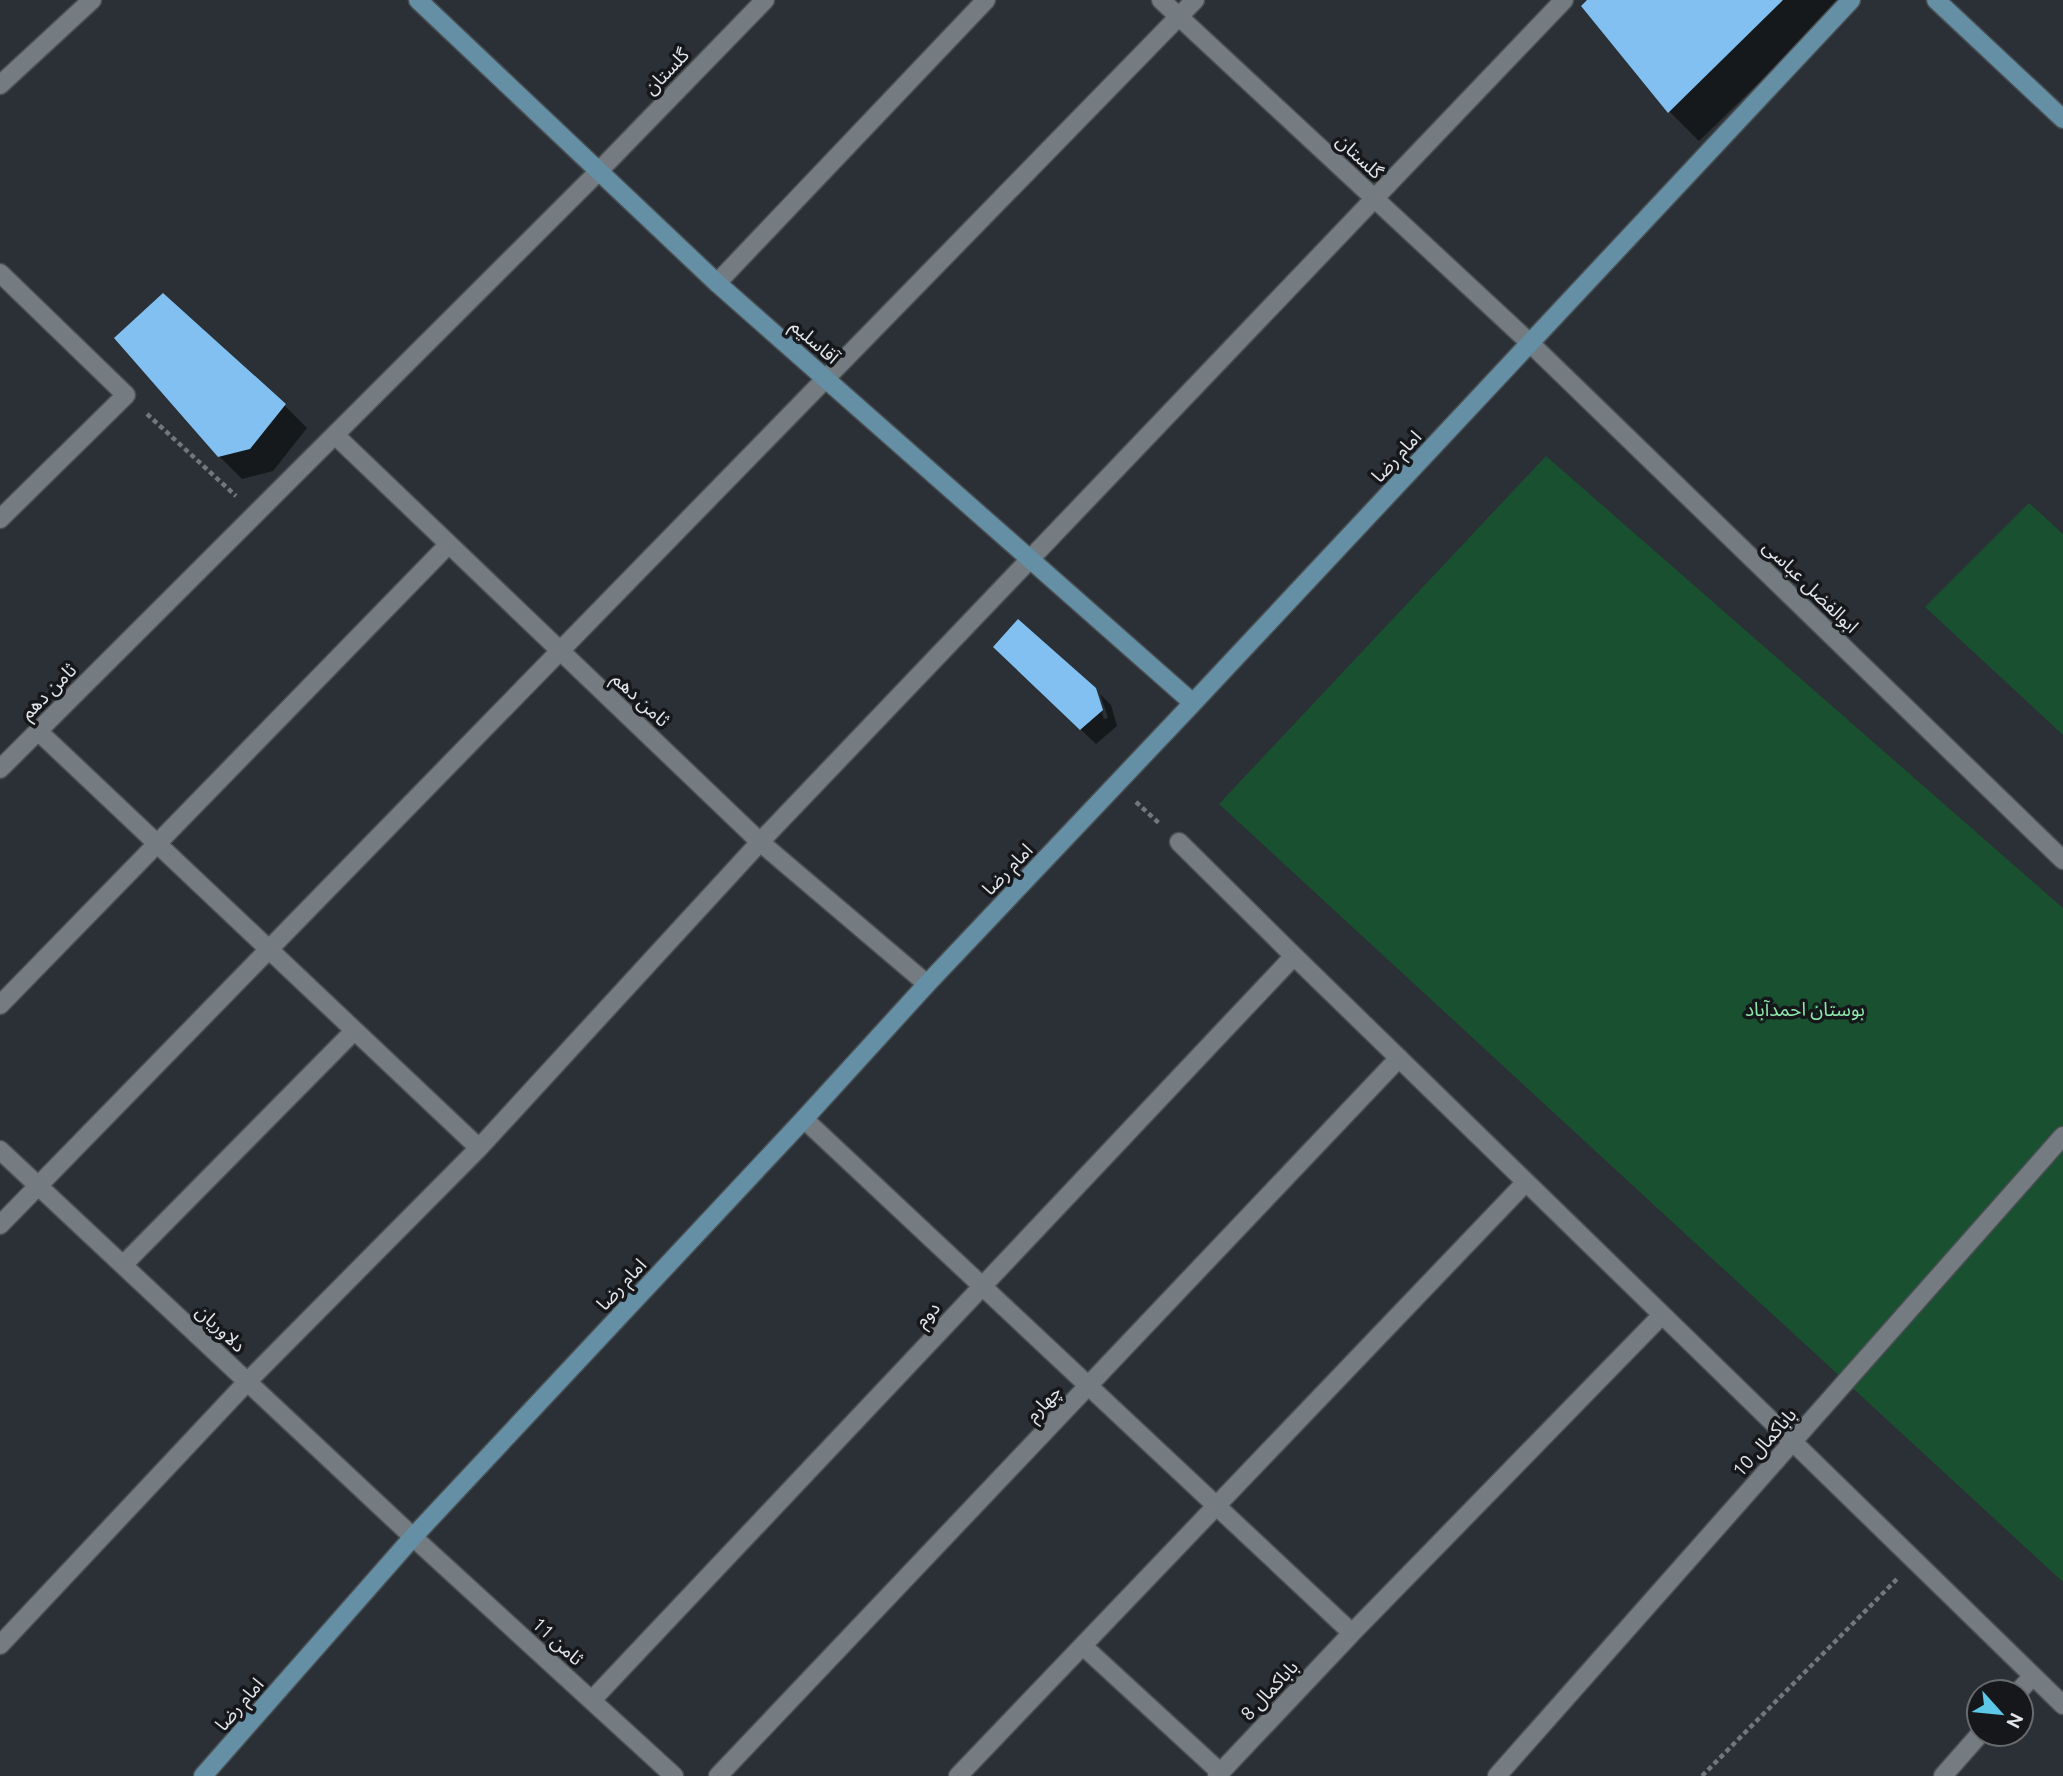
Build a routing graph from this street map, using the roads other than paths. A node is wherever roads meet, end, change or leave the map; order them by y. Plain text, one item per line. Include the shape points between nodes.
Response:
1 (92, 0) edge
2 (418, 0) edge
3 (765, 0) edge
4 (986, 0) edge
5 (1161, 0) edge
6 (1195, 0) edge
7 (1563, 0) edge
8 (1851, 0) edge
9 (1936, 0) edge
10 (1179, 16) junction
11 (0, 85) edge
12 (2060, 110) edge
13 (598, 172) junction
14 (1375, 199) junction
15 (0, 273) edge
16 (717, 282) junction
17 (1530, 343) junction
18 (826, 379) junction
19 (335, 435) junction
20 (0, 519) edge
21 (448, 545) junction
22 (1031, 560) junction
23 (560, 652) junction
24 (1194, 703) junction
25 (38, 731) junction
26 (0, 769) edge
27 (760, 842) junction
28 (1179, 842) road end
29 (157, 843) junction
30 (2063, 860) edge
31 (269, 949) junction
32 (1294, 956) junction
33 (926, 984) junction
34 (0, 1005) edge
35 (354, 1031) junction
36 (1399, 1058) junction
37 (804, 1119) junction
38 (2063, 1136) edge
39 (479, 1148) junction
40 (0, 1150) edge
41 (1526, 1182) junction
42 (38, 1186) junction
43 (0, 1226) edge
44 (123, 1265) junction
45 (982, 1286) junction
46 (1662, 1315) junction
47 (247, 1382) junction
48 (1088, 1386) junction
49 (1792, 1442) junction
50 (1216, 1506) junction
51 (413, 1537) junction
52 (1352, 1633) junction
53 (0, 1645) edge
54 (1083, 1646) junction
55 (2033, 1676) joint
56 (592, 1700) junction
57 (2063, 1705) edge
58 (1967, 1748) edge
59 (1219, 1774) edge
60 (203, 1776) edge
61 (674, 1776) edge
62 (718, 1776) edge
63 (958, 1776) edge
64 (1497, 1776) edge
65 (1942, 1776) edge

1 - 11 street
2 - 13 street, آقاسلیم
3 - 13 street, گلستان
4 - 16 street
5 - 10 street, گلستان
6 - 10 street
7 - 14 street
8 - 17 street, امام رضا
9 - 12 street
10 - 14 street, گلستان
10 - 18 street
13 - 16 street, آقاسلیم
13 - 19 street, ثامن دهم
14 - 17 street, گلستان
14 - 22 street
15 - 20 street via 126,395
16 - 18 street, آقاسلیم
17 - 24 street, امام رضا
17 - 30 street, ابوالفضل عباسی
18 - 22 street, آقاسلیم
18 - 23 street
19 - 21 street, ثامن دهم
19 - 25 street, ثامن دهم
21 - 23 street, ثامن دهم
21 - 29 street
22 - 24 street, آقاسلیم
22 - 27 street
23 - 27 street, ثامن دهم
23 - 31 street
24 - 33 street, امام رضا
25 - 26 street, ثامن دهم
25 - 29 street
27 - 33 street, ثامن دهم
27 - 39 street
28 - 32 street
29 - 31 street
29 - 34 street
31 - 35 street
31 - 42 street
32 - 36 street
32 - 45 street, دوم
33 - 37 street, امام رضا
35 - 39 street
35 - 44 street
36 - 41 street
36 - 48 street, چهارم
37 - 45 street
37 - 51 street, امام رضا
38 - 49 street, باباکمال 10
39 - 47 street
40 - 42 street, دلاوریان
41 - 46 street
41 - 50 street
42 - 43 street
42 - 44 street, دلاوریان
44 - 47 street, دلاوریان
45 - 48 street
45 - 56 street, دوم
46 - 49 street
46 - 52 street, باباکمال 8
47 - 51 street, دلاوریان
47 - 53 street
48 - 50 street
48 - 62 street, چهارم
49 - 55 street
49 - 64 street, باباکمال 10
50 - 52 street
50 - 54 street
51 - 56 street, ثامن 11
51 - 60 street, امام رضا
52 - 59 street, باباکمال 8
54 - 59 street
54 - 63 street
55 - 57 street
56 - 61 street, ثامن 11
58 - 65 street

